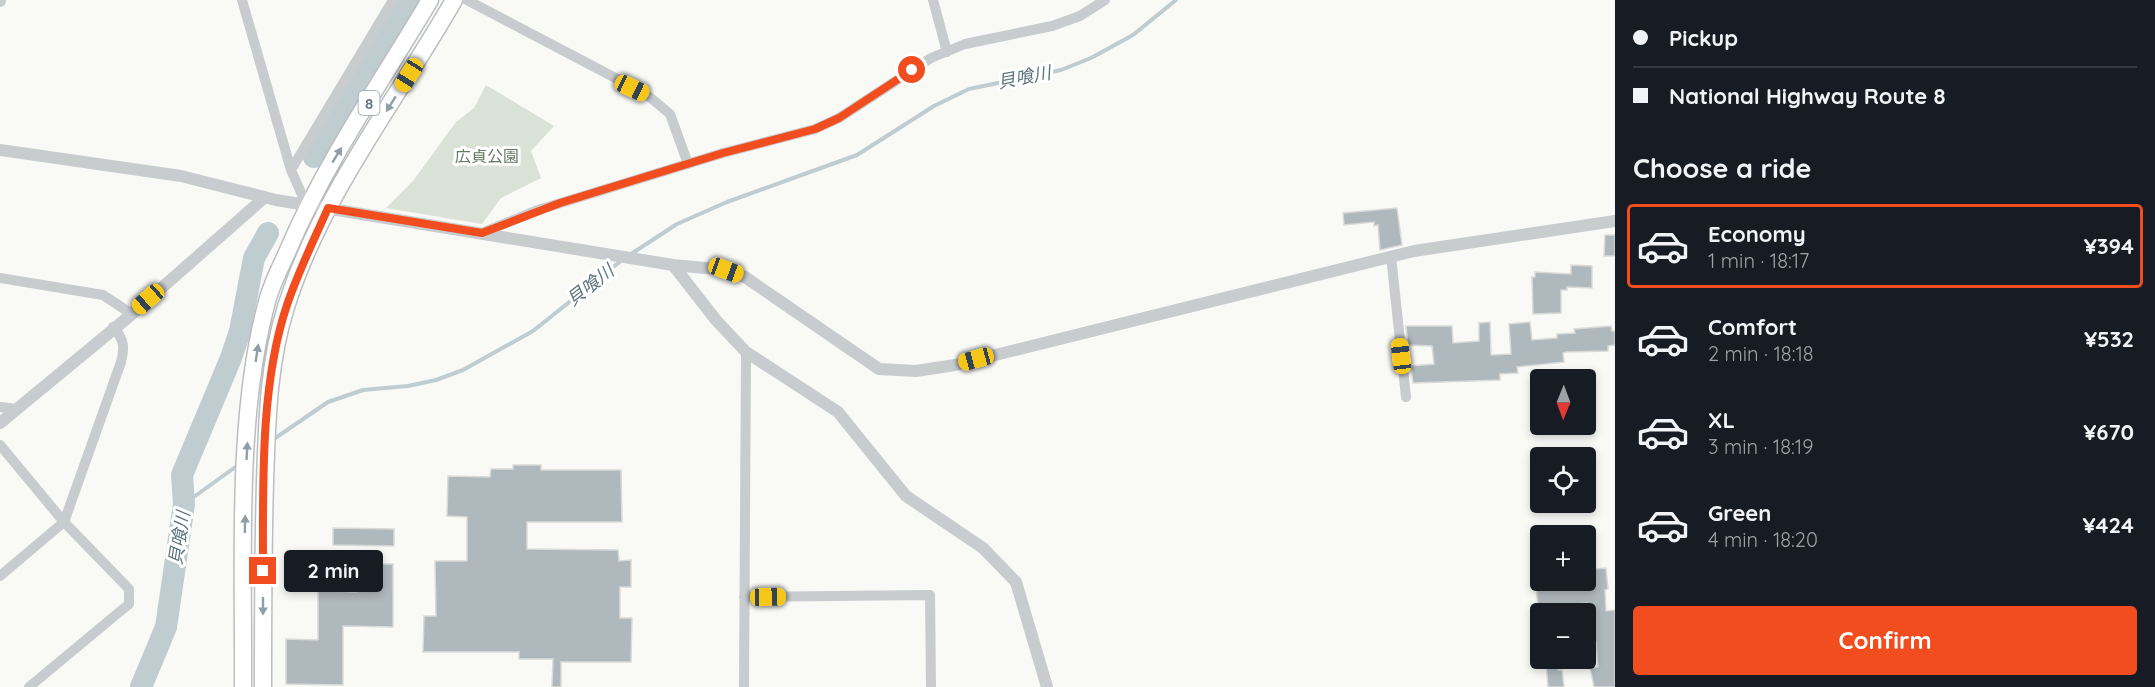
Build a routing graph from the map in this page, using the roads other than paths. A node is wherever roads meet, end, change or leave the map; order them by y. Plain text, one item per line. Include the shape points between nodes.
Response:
1 (242, 0) edge
2 (393, 0) edge
3 (430, 0) edge
4 (454, 0) edge
5 (467, 0) edge
6 (933, 0) edge
7 (1105, 0) edge
8 (947, 52) junction
9 (0, 150) edge
10 (688, 164) junction
11 (291, 170) junction
12 (265, 197) junction
13 (307, 206) junction
14 (328, 208) junction
15 (1615, 221) edge
16 (482, 233) junction
17 (1391, 256) junction
18 (671, 264) junction
19 (0, 278) edge
20 (132, 314) junction
21 (113, 327) junction
22 (746, 352) junction
23 (1406, 397) dead end
24 (0, 407) edge
25 (16, 409) junction
26 (0, 423) edge
27 (0, 445) edge
28 (64, 522) junction
29 (0, 576) edge
30 (744, 597) junction
31 (29, 687) edge
32 (243, 687) edge
33 (263, 687) edge
34 (744, 687) edge
35 (931, 687) edge
36 (1047, 687) edge

1 - 11 street
2 - 11 street
13 -> 3 highway, 8
4 -> 14 highway, 8
5 - 10 street via 646,94 670,114
6 - 8 street
7 - 8 street via 1080,16 1052,26 965,44
8 - 10 street via 815,129
9 - 12 street via 181,176
10 - 16 street via 538,210
11 - 13 street
12 - 13 street
12 - 20 street
13 - 14 street
32 -> 13 highway, 8 via 245,490 256,351 268,297
14 - 16 street
14 -> 33 highway, 8 via 286,306 267,405
15 - 17 street
16 - 18 street
17 - 18 street via 955,365 916,371 879,369 745,277 726,270
17 - 23 street
18 - 22 street
19 - 20 street via 103,295
20 - 21 street
21 - 25 street
21 - 28 street via 121,336 122,362
22 - 30 street
22 - 36 street via 838,412 906,496 983,548 1016,582
24 - 25 street
25 - 26 street
27 - 28 street
28 - 29 street
28 - 31 street via 129,589 129,604
30 - 34 street
30 - 35 street via 930,595

